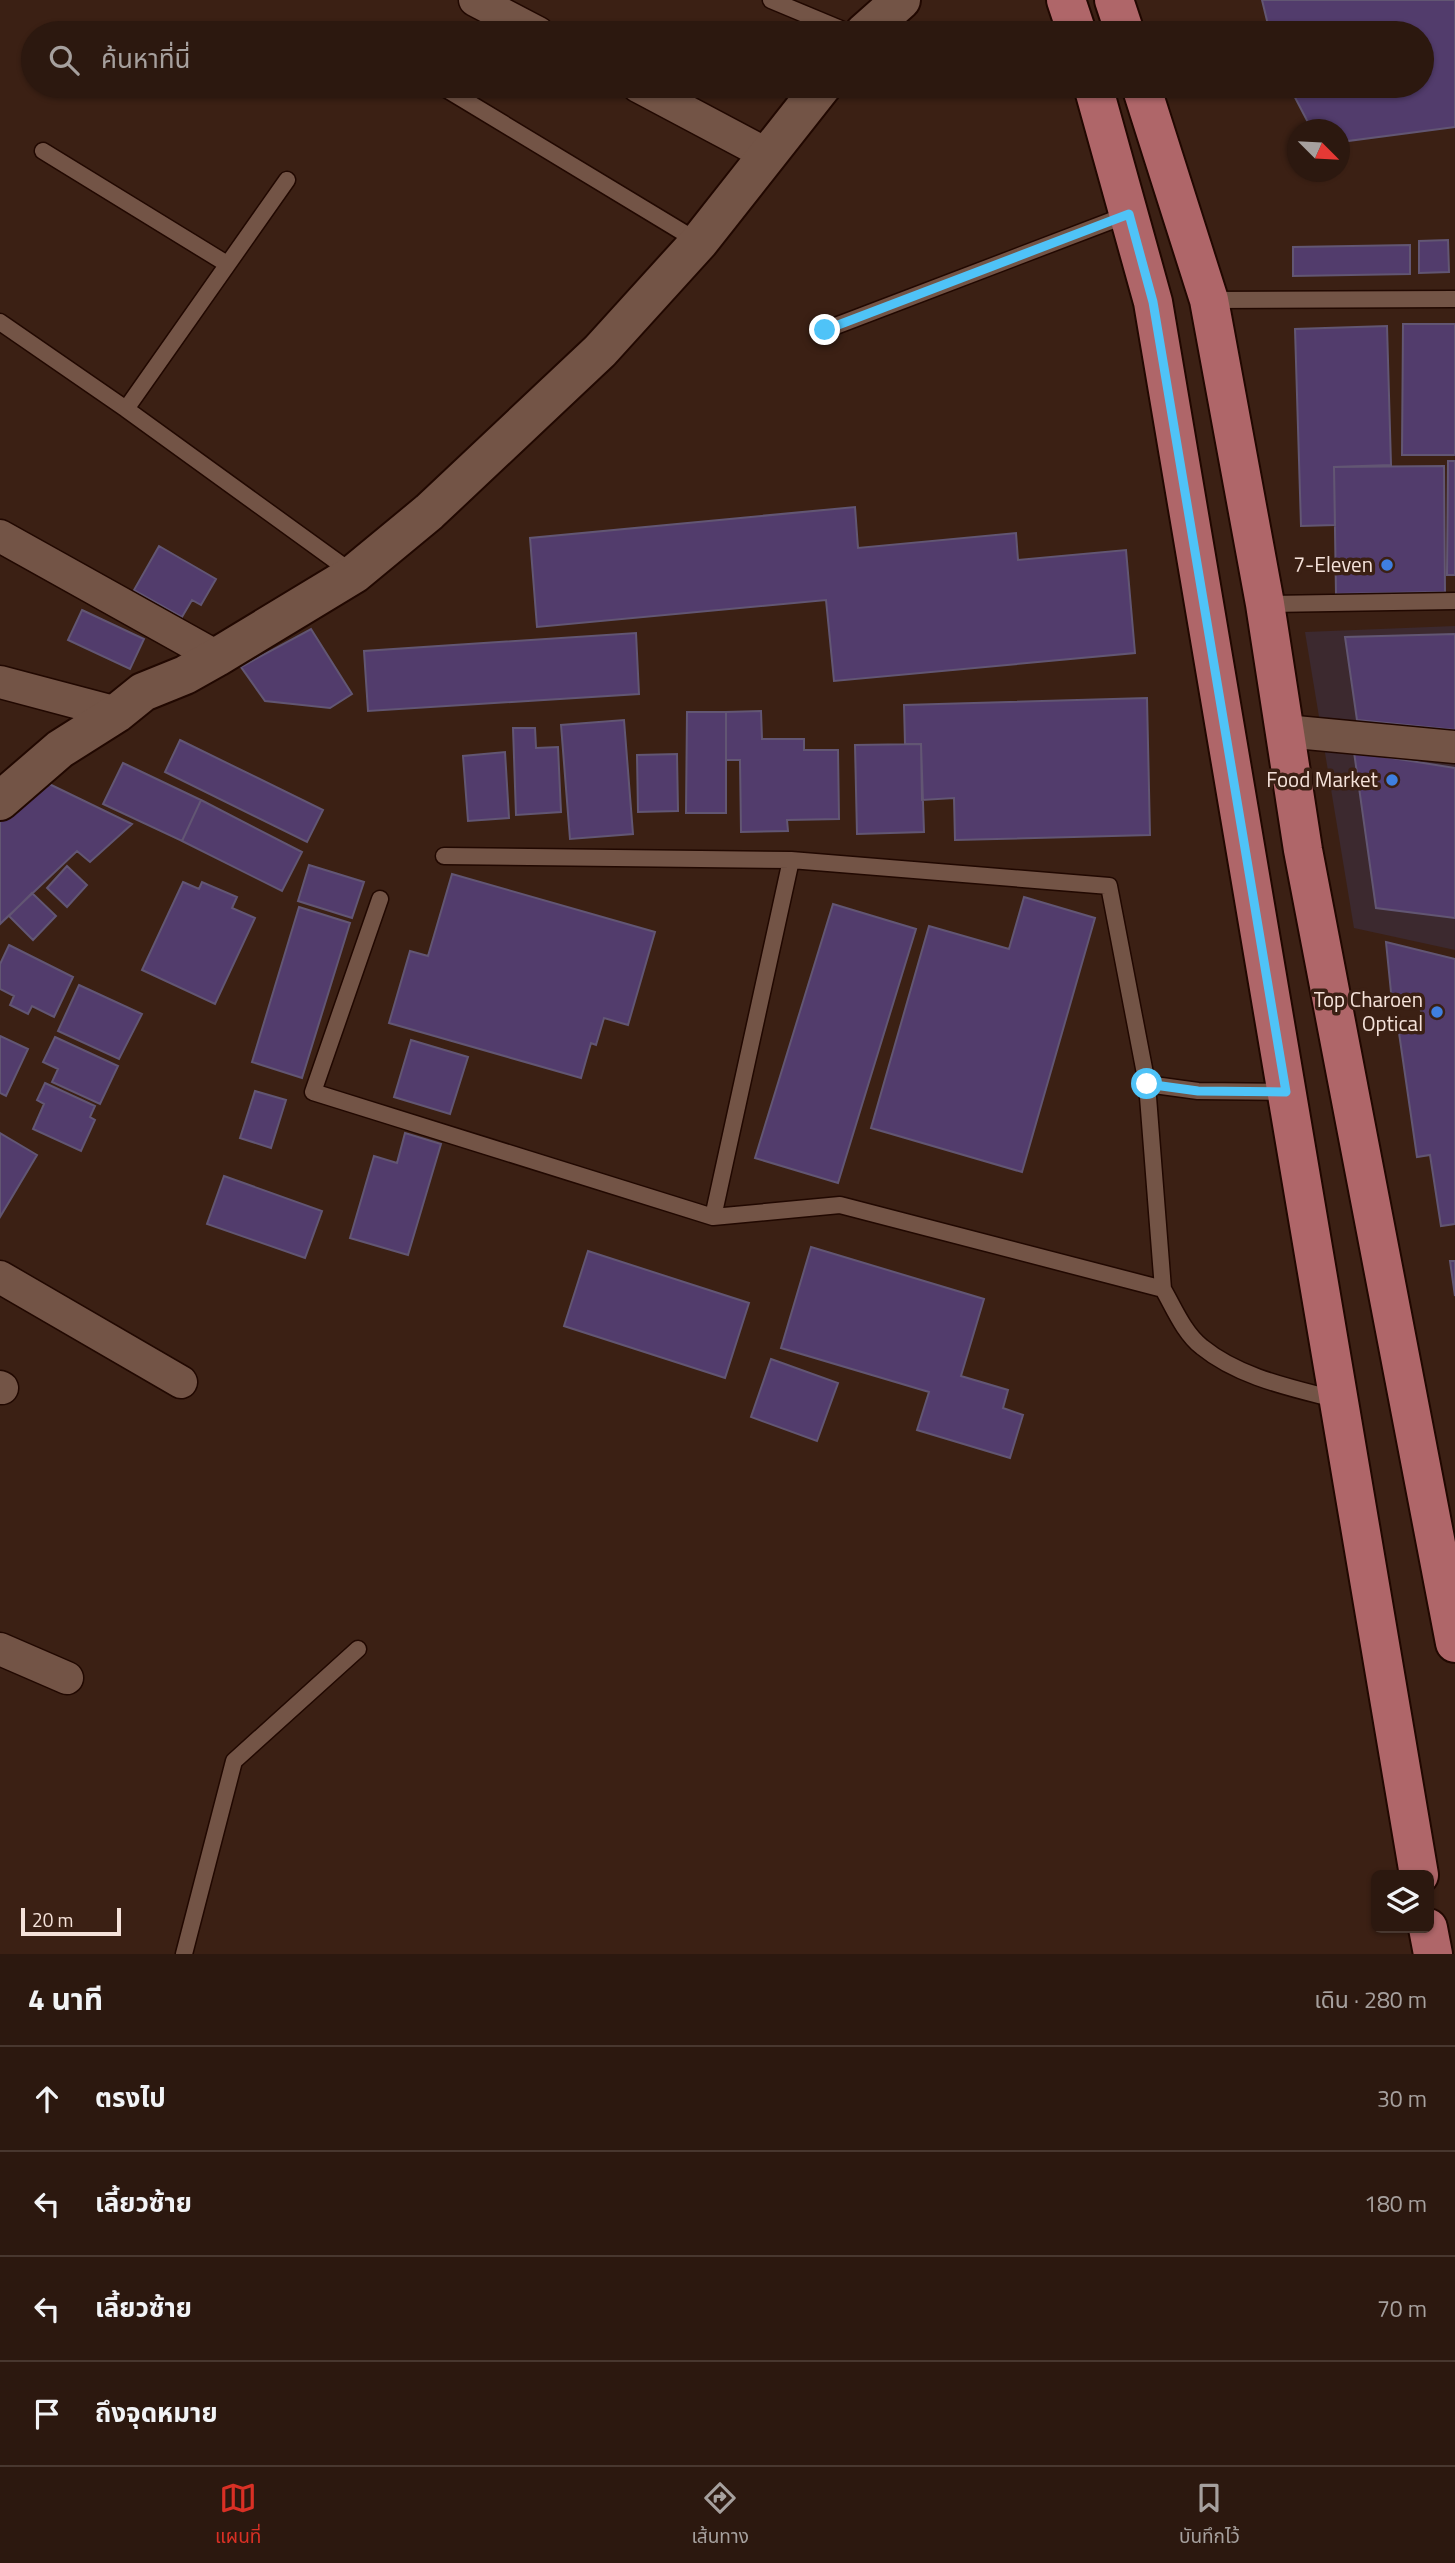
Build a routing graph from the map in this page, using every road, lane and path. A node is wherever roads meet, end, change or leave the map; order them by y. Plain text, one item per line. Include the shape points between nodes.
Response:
1 (475, 0) edge
2 (771, 0) edge
3 (901, 0) edge
4 (1066, 0) edge
5 (1114, 0) edge
6 (515, 21) edge
7 (821, 21) edge
8 (877, 21) edge
9 (1073, 21) edge
10 (1121, 21) edge
11 (461, 98) edge
12 (661, 98) edge
13 (813, 98) edge
14 (1096, 98) edge
15 (1145, 98) edge
16 (43, 151) dead end
17 (768, 155) junction
18 (287, 180) dead end
19 (1129, 214) junction
20 (699, 242) junction
21 (227, 264) junction
22 (1455, 299) edge
23 (1209, 300) junction
24 (0, 322) edge
25 (825, 330) dead end
26 (126, 409) junction
27 (0, 537) edge
28 (354, 574) junction
29 (1455, 601) edge
30 (1265, 604) junction
31 (218, 657) junction
32 (0, 682) edge
33 (117, 713) junction
34 (1285, 731) junction
35 (1455, 747) edge
36 (0, 801) edge
37 (444, 856) dead end
38 (791, 860) junction
39 (380, 899) dead end
40 (1147, 1084) junction
41 (1286, 1092) junction
42 (713, 1217) junction
43 (0, 1277) edge
44 (1163, 1289) junction
45 (181, 1382) dead end
46 (1338, 1400) junction
47 (1455, 1643) edge
48 (0, 1649) edge
49 (358, 1649) dead end
50 (67, 1678) dead end
51 (1418, 1870) edge
52 (1429, 1933) edge
53 (184, 1954) edge
54 (1433, 1954) edge

1 - 6 street
2 - 7 lane
3 - 8 street
4 - 9 main road
5 - 10 main road
11 - 20 lane
12 - 17 street
13 - 17 street
14 - 19 main road
15 - 23 main road
16 - 21 lane
17 - 20 street
18 - 21 lane
19 - 25 lane
19 - 41 main road via 1153,302
20 - 28 street via 590,360 429,512
21 - 26 lane
22 - 23 lane
23 - 30 main road
24 - 26 lane
26 - 28 lane
27 - 31 street
28 - 31 street
29 - 30 lane
30 - 34 main road
31 - 33 street via 143,692
32 - 33 street
33 - 36 street via 60,749
34 - 35 street
34 - 47 main road via 1303,850
37 - 38 lane
38 - 40 lane via 1109,886
38 - 42 lane
39 - 42 lane via 313,1092
40 - 41 lane via 1198,1091
40 - 44 lane
41 - 46 main road
42 - 44 lane via 840,1205
43 - 45 street
44 - 46 lane via 1202,1348 1262,1379
46 - 51 main road
48 - 50 street
49 - 53 lane via 234,1761
52 - 54 main road

